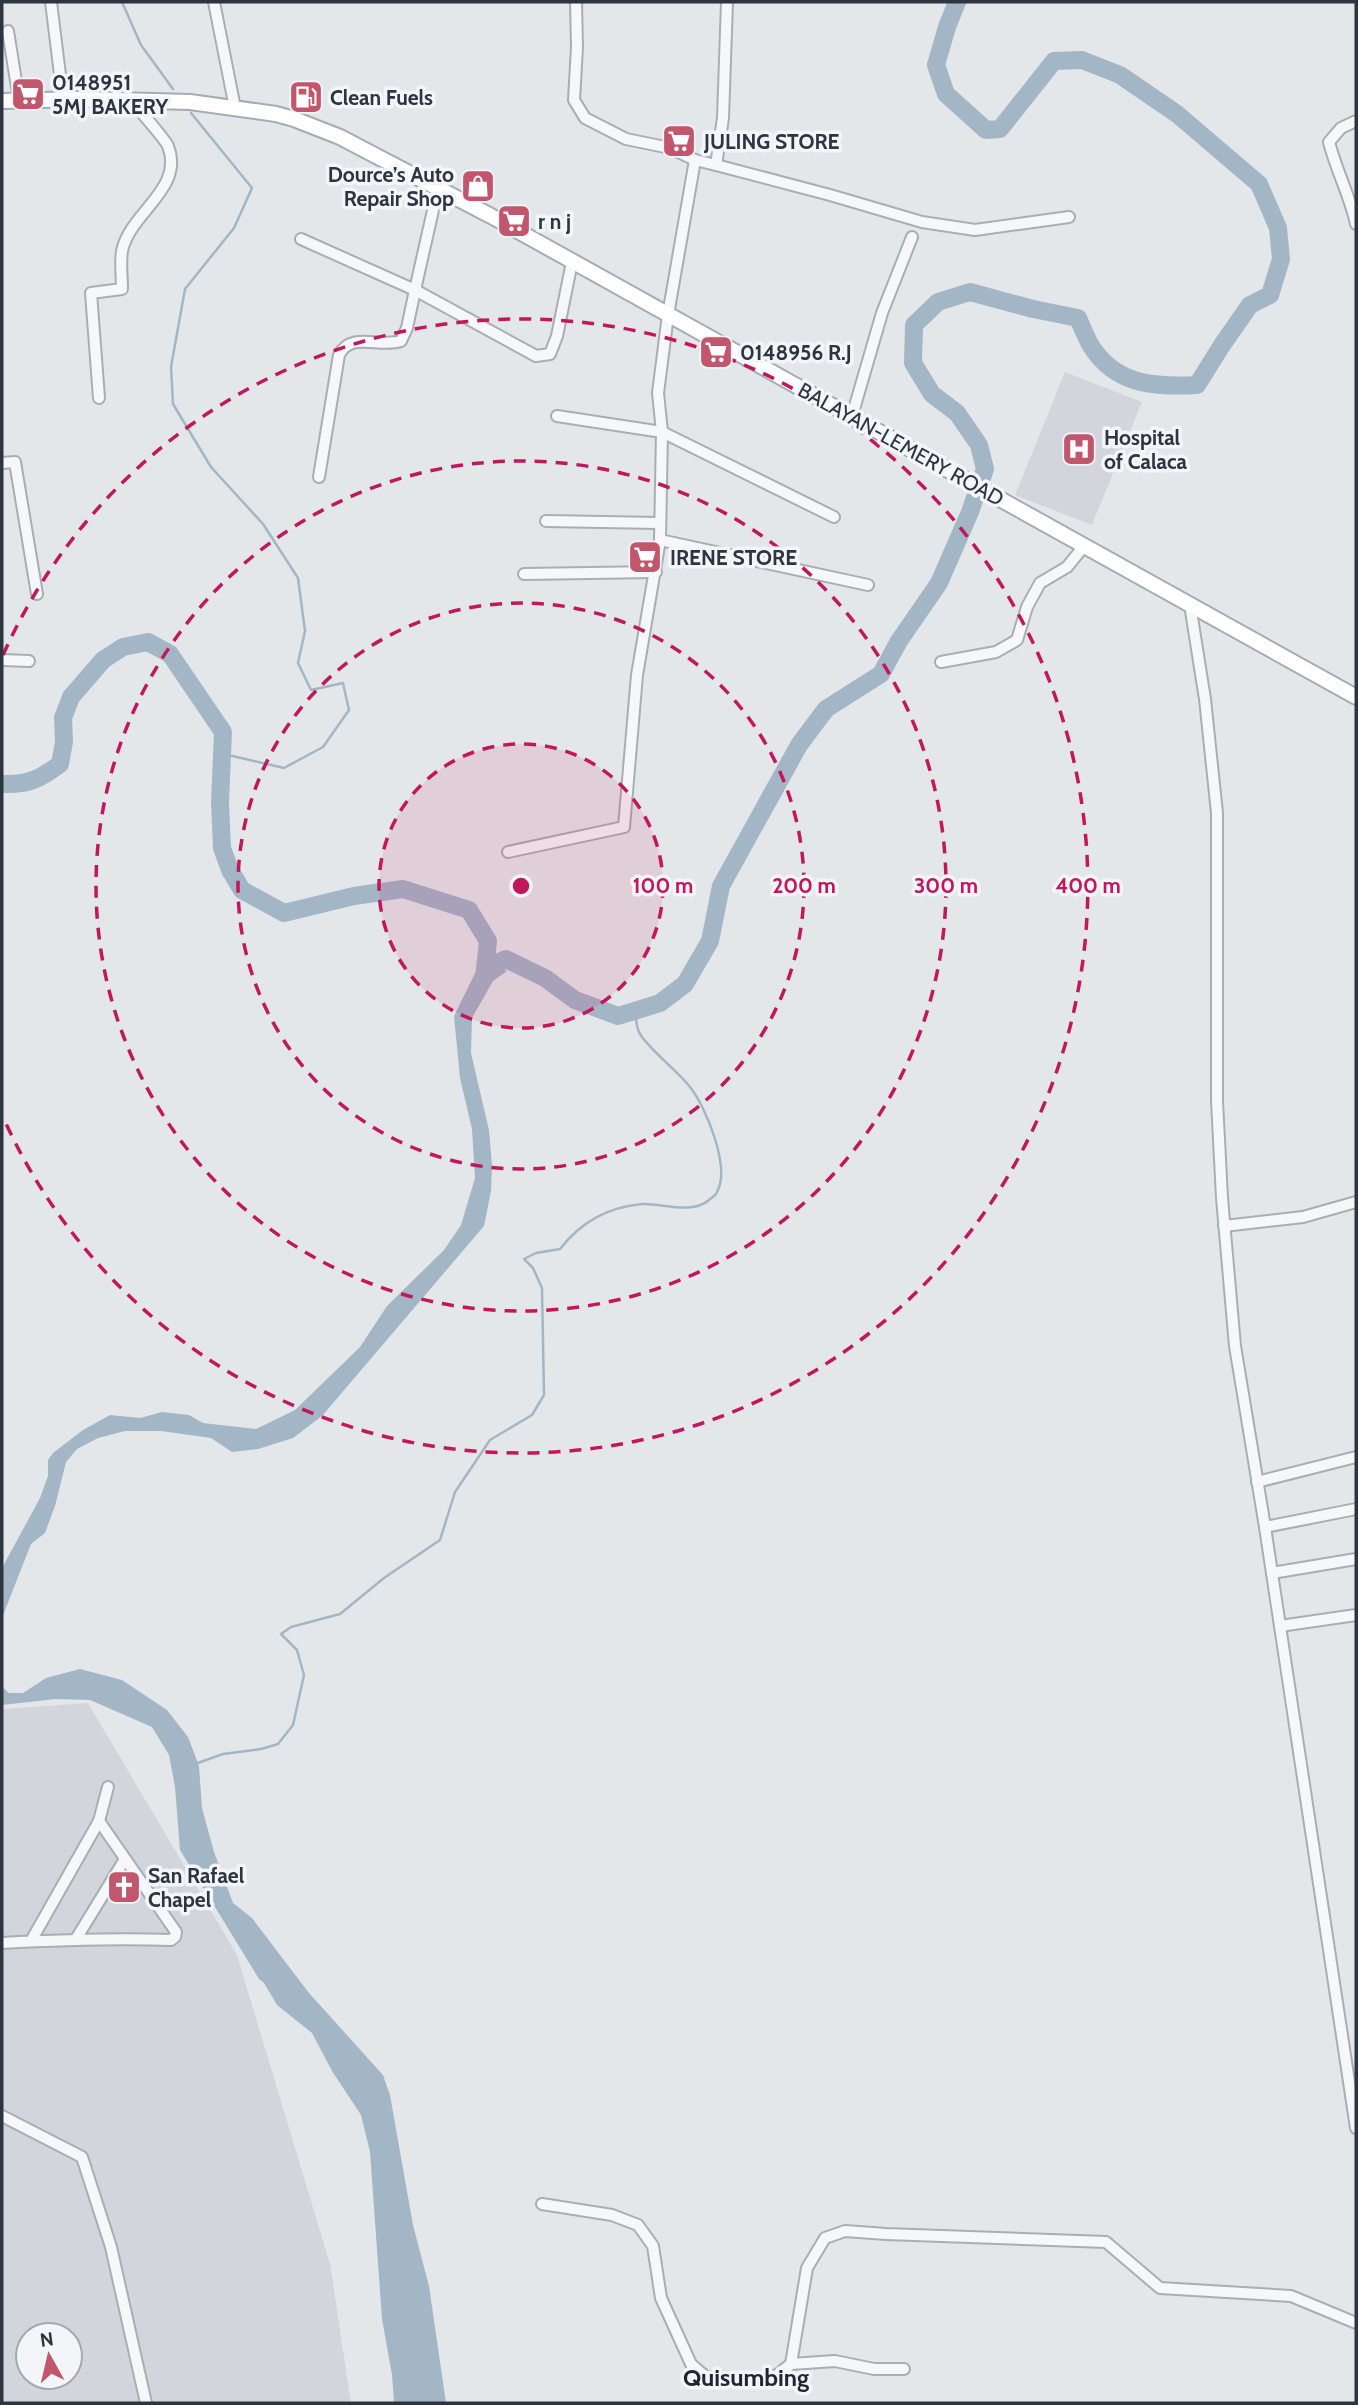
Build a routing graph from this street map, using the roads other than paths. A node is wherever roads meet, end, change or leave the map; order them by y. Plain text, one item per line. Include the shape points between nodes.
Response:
1 (51, 2) edge
2 (214, 2) edge
3 (576, 2) edge
4 (727, 2) edge
5 (8, 31) dead end
6 (63, 99) junction
7 (19, 100) junction
8 (131, 100) junction
9 (2, 101) edge
10 (235, 108) junction
11 (1356, 121) edge
12 (695, 160) junction
13 (716, 165) junction
14 (438, 188) junction
15 (1069, 217) dead end
16 (1356, 224) edge
17 (912, 237) dead end
18 (301, 239) dead end
19 (572, 262) junction
20 (415, 290) junction
21 (668, 315) junction
22 (99, 398) dead end
23 (557, 416) dead end
24 (852, 416) junction
25 (662, 432) junction
26 (2, 463) edge
27 (319, 477) dead end
28 (834, 517) dead end
29 (546, 521) dead end
30 (659, 523) junction
31 (660, 540) junction
32 (1085, 545) junction
33 (656, 572) junction
34 (524, 574) dead end
35 (868, 585) dead end
36 (37, 594) dead end
37 (1190, 605) junction
38 (2, 660) edge
39 (29, 661) dead end
40 (941, 662) dead end
41 (1356, 697) edge
42 (508, 852) dead end
43 (1356, 1202) edge
44 (1224, 1226) junction
45 (1356, 1457) edge
46 (1257, 1482) junction
47 (1356, 1509) edge
48 (1265, 1527) junction
49 (1356, 1559) edge
50 (1272, 1573) junction
51 (1356, 1615) edge
52 (1280, 1626) junction
53 (108, 1787) dead end
54 (99, 1821) junction
55 (125, 1859) junction
56 (76, 1939) junction
57 (31, 1941) junction
58 (2, 1943) edge
59 (2, 2116) edge
60 (1356, 2128) edge
61 (542, 2204) dead end
62 (1356, 2323) edge
63 (791, 2364) junction
64 (904, 2369) dead end
65 (146, 2403) edge

1 - 6 street
2 - 10 street
3 - 12 street via 574,100 585,118 626,139 670,148
4 - 13 street via 723,118
5 - 7 street
6 - 7 main road, BALAYAN-LEMERY ROAD
6 - 8 main road, BALAYAN-LEMERY ROAD
7 - 9 main road, BALAYAN-LEMERY ROAD
8 - 10 main road, BALAYAN-LEMERY ROAD
8 - 22 street via 168,145 172,170 161,192 136,220 122,250 122,289 91,293
10 - 14 main road, BALAYAN-LEMERY ROAD via 317,127
11 - 16 street via 1341,128 1329,142
12 - 13 street
12 - 21 street
13 - 15 street via 922,222 975,230
14 - 19 main road, BALAYAN-LEMERY ROAD
14 - 20 street
17 - 24 street via 882,313
18 - 20 street
19 - 20 street via 550,354 536,356
19 - 21 main road, BALAYAN-LEMERY ROAD
20 - 27 street via 401,341 390,345 353,341 343,346
21 - 24 main road, BALAYAN-LEMERY ROAD
21 - 25 street via 658,393
23 - 25 street
24 - 32 main road, BALAYAN-LEMERY ROAD
25 - 28 street
25 - 30 street
26 - 36 street via 15,462
29 - 30 street
30 - 31 street
31 - 33 street
31 - 35 street
32 - 37 main road, BALAYAN-LEMERY ROAD
32 - 40 street via 1068,567 1040,583 1017,640 996,652
33 - 34 street
33 - 42 street via 637,676 624,827
37 - 41 main road, BALAYAN-LEMERY ROAD
37 - 44 street via 1217,813 1217,1101
38 - 39 street
43 - 44 street via 1303,1217
44 - 46 street via 1235,1346
45 - 46 street
46 - 48 street
47 - 48 street
48 - 50 street
49 - 50 street
50 - 52 street
51 - 52 street
52 - 60 street
53 - 54 street
54 - 55 street
54 - 57 street
55 - 56 street
55 - 56 street via 176,1932 175,1937
56 - 57 street
57 - 58 street
59 - 65 street via 82,2157 111,2247
61 - 63 street via 612,2214 638,2225 653,2246 661,2298 691,2364 706,2377 760,2379 778,2375
62 - 63 street via 1291,2296 1160,2288 1106,2242 845,2231 825,2238 807,2268
63 - 64 street via 835,2361

